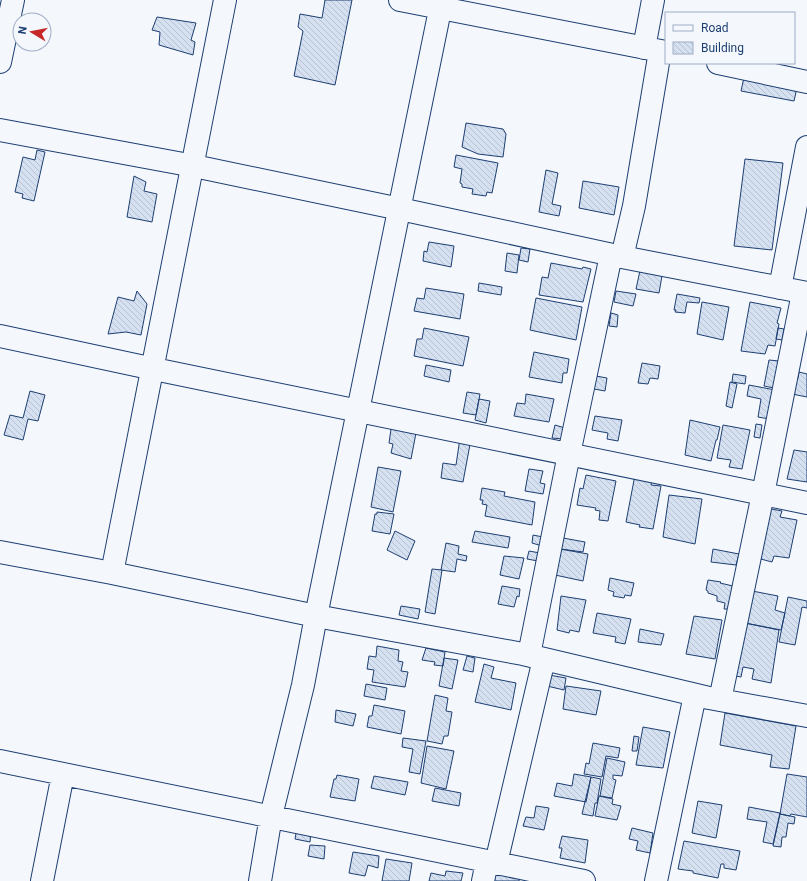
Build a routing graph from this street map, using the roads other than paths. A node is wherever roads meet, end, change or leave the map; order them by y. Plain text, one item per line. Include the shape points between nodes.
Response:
1 (13, 0) edge
2 (225, 0) edge
3 (400, 0) edge
4 (653, 0) edge
5 (442, 4) edge
6 (657, 50) edge
7 (0, 62) edge
8 (723, 64) edge
9 (807, 82) edge
10 (0, 130) edge
11 (807, 147) edge
12 (194, 166) junction
13 (400, 209) junction
14 (616, 256) junction
15 (780, 288) junction
16 (805, 293) edge
17 (0, 336) edge
18 (154, 369) junction
19 (359, 411) junction
20 (569, 454) junction
21 (764, 494) junction
22 (807, 503) edge
23 (0, 552) edge
24 (112, 573) junction
25 (316, 616) junction
26 (537, 657) junction
27 (695, 695) junction
28 (720, 700) junction
29 (807, 716) edge
30 (0, 761) edge
31 (63, 774) junction
32 (271, 816) junction
33 (489, 869) edge
34 (42, 881) edge
35 (260, 881) edge
36 (584, 881) edge
37 (656, 881) edge

1 - 7 street
2 - 12 street
3 - 5 street
4 - 6 street
5 - 6 street
5 - 13 street
6 - 14 street via 634,206
8 - 9 street
10 - 12 street
11 - 15 street
12 - 13 street
12 - 18 street
13 - 14 street
13 - 19 street
14 - 15 street
14 - 20 street
15 - 16 street
16 - 21 street
17 - 18 street
18 - 19 street
18 - 24 street
19 - 20 street
19 - 25 street
20 - 21 street
20 - 26 street
21 - 22 street
21 - 28 street
23 - 24 street
24 - 25 street
25 - 26 street
25 - 32 street via 303,685
26 - 27 street
26 - 33 street
27 - 28 street
27 - 37 street
28 - 29 street
30 - 31 street
31 - 32 street
31 - 34 street
32 - 33 street
32 - 35 street
33 - 36 street

